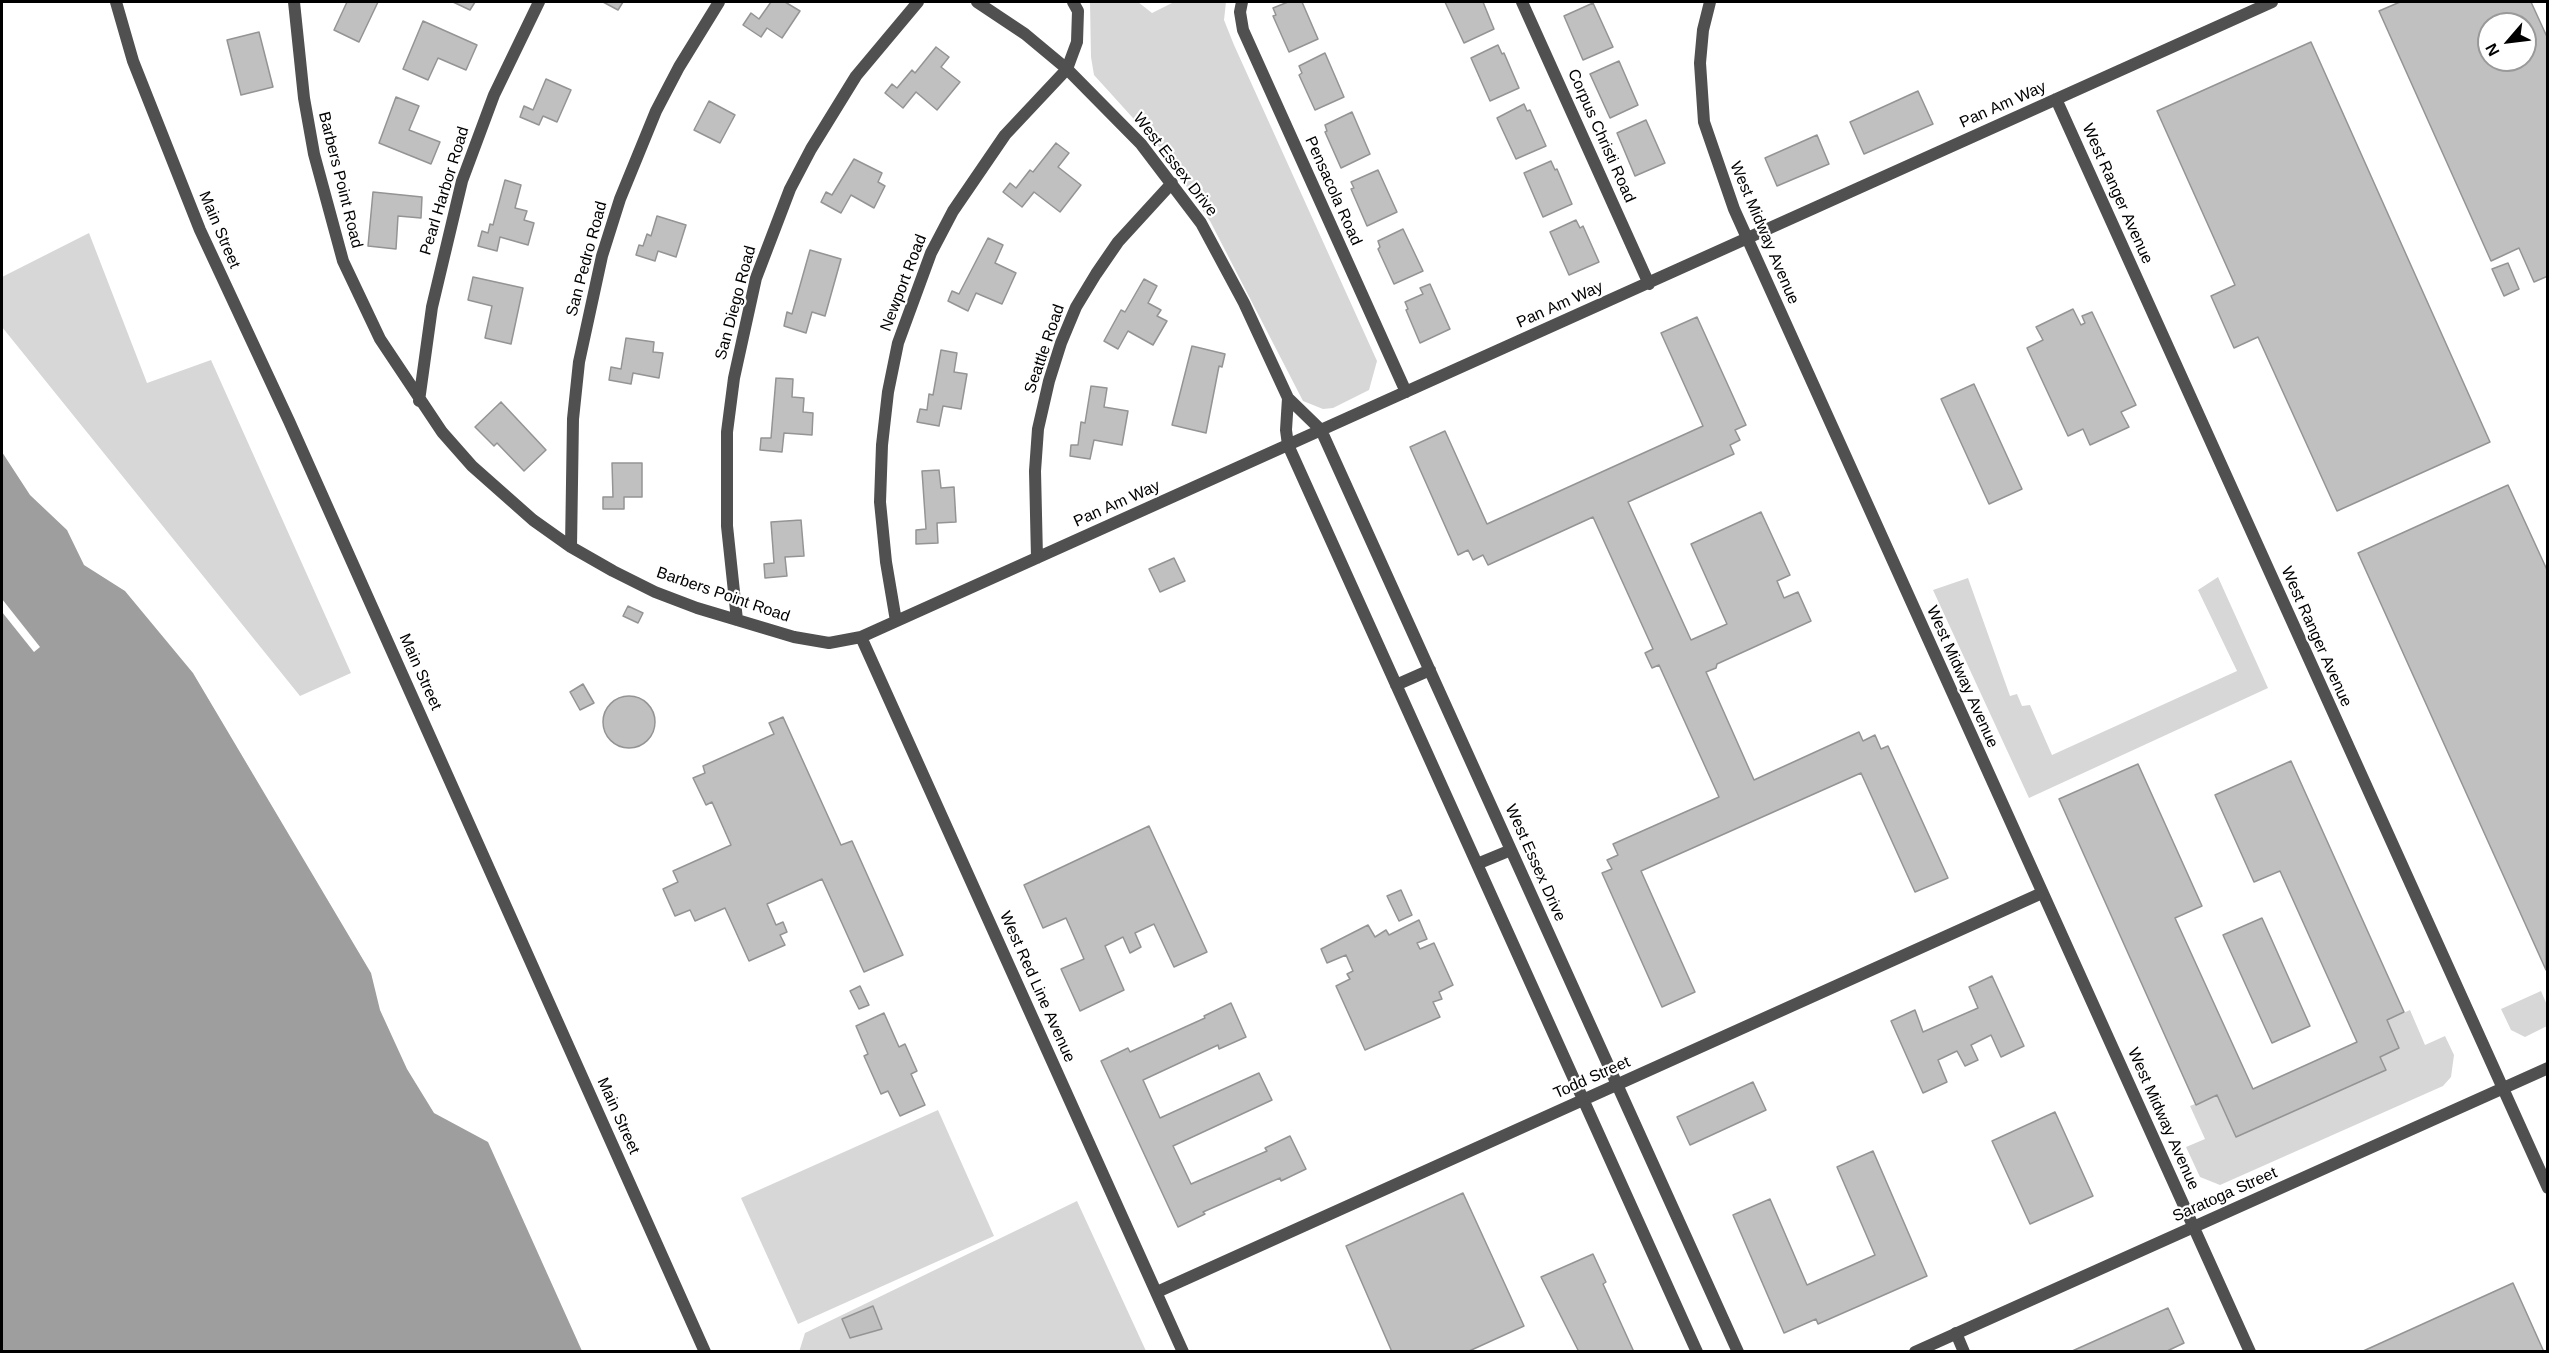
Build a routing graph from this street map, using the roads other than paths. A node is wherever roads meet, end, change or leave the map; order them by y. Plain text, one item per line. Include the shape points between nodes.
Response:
1 (116, 2) edge
2 (294, 2) edge
3 (539, 2) edge
4 (719, 2) edge
5 (918, 2) edge
6 (977, 2) edge
7 (1073, 2) edge
8 (1242, 2) edge
9 (1522, 2) edge
10 (1710, 2) edge
11 (2272, 2) edge
12 (1067, 69) junction
13 (2056, 99) junction
14 (1172, 183) junction
15 (1748, 239) junction
16 (1649, 284) junction
17 (1406, 392) junction
18 (1288, 398) junction
19 (419, 401) junction
20 (1321, 430) junction
21 (1288, 445) junction
22 (572, 547) junction
23 (1037, 558) junction
24 (736, 620) junction
25 (896, 621) junction
26 (861, 637) junction
27 (1430, 670) junction
28 (1396, 685) junction
29 (1511, 850) junction
30 (1477, 864) junction
31 (2042, 893) junction
32 (2547, 1068) edge
33 (1617, 1085) junction
34 (2502, 1088) junction
35 (1584, 1100) junction
36 (2547, 1188) edge
37 (2194, 1228) junction
38 (1156, 1292) junction
39 (1956, 1333) junction
40 (705, 1352) edge
41 (1183, 1352) edge
42 (1697, 1352) edge
43 (1738, 1352) edge
44 (1915, 1352) edge
45 (1964, 1352) edge
46 (2250, 1352) edge

1 - 40 street, Main Street via 133,62 200,230
2 - 19 street, Barbers Point Road via 304,98 327,211 362,305
3 - 19 street, Pearl Harbor Road via 494,95 462,181 432,307
4 - 22 street, San Pedro Road via 656,111 620,199 602,256 584,339 573,419
5 - 24 street, San Diego Road via 856,76 811,149 790,189 756,278 735,368 727,432 727,526
6 - 12 street, West Essex Drive
7 - 12 street, Newport Road via 1078,11 1077,42
8 - 17 street, Pensacola Road via 1243,30
9 - 16 street, Corpus Christi Road
10 - 15 street, West Midway Avenue via 1700,63 1704,122 1716,163
11 - 13 street, Pan Am Way
12 - 14 street, West Essex Drive via 1107,106
12 - 25 street, Newport Road via 1005,135 953,210 931,253 898,342 882,445 880,502
13 - 15 street, Pan Am Way
13 - 34 street, West Ranger Avenue
14 - 18 street, West Essex Drive via 1201,223 1224,265
14 - 23 street, Seattle Road via 1118,242 1096,274 1076,307 1048,381 1038,429 1035,471
15 - 16 street, Pan Am Way
15 - 31 street, West Midway Avenue
16 - 17 street, Pan Am Way
17 - 20 street, Pan Am Way
18 - 20 street, West Essex Drive
18 - 21 street, West Essex Drive
19 - 22 street, Barbers Point Road via 449,440 503,495
20 - 21 street, Pan Am Way
20 - 27 street, West Essex Drive
21 - 23 street, Pan Am Way
21 - 28 street, West Essex Drive
22 - 24 street, Barbers Point Road via 655,592
23 - 25 street, Pan Am Way
24 - 26 street, Barbers Point Road via 829,643
25 - 26 street, Pan Am Way
26 - 38 street, West Red Line Avenue
27 - 28 street
27 - 29 street, West Essex Drive
28 - 30 street, West Essex Drive
29 - 30 street
29 - 33 street, West Essex Drive
30 - 35 street, West Essex Drive
31 - 33 street, Todd Street
31 - 37 street, West Midway Avenue
32 - 34 street, Saratoga Street
33 - 35 street, Todd Street
33 - 43 street, West Essex Drive
34 - 36 street, West Ranger Avenue
34 - 37 street, Saratoga Street
35 - 38 street, Todd Street
35 - 42 street, West Essex Drive
37 - 39 street, Saratoga Street
37 - 46 street, West Midway Avenue
38 - 41 street, West Red Line Avenue
39 - 44 street, Saratoga Street
39 - 45 street

